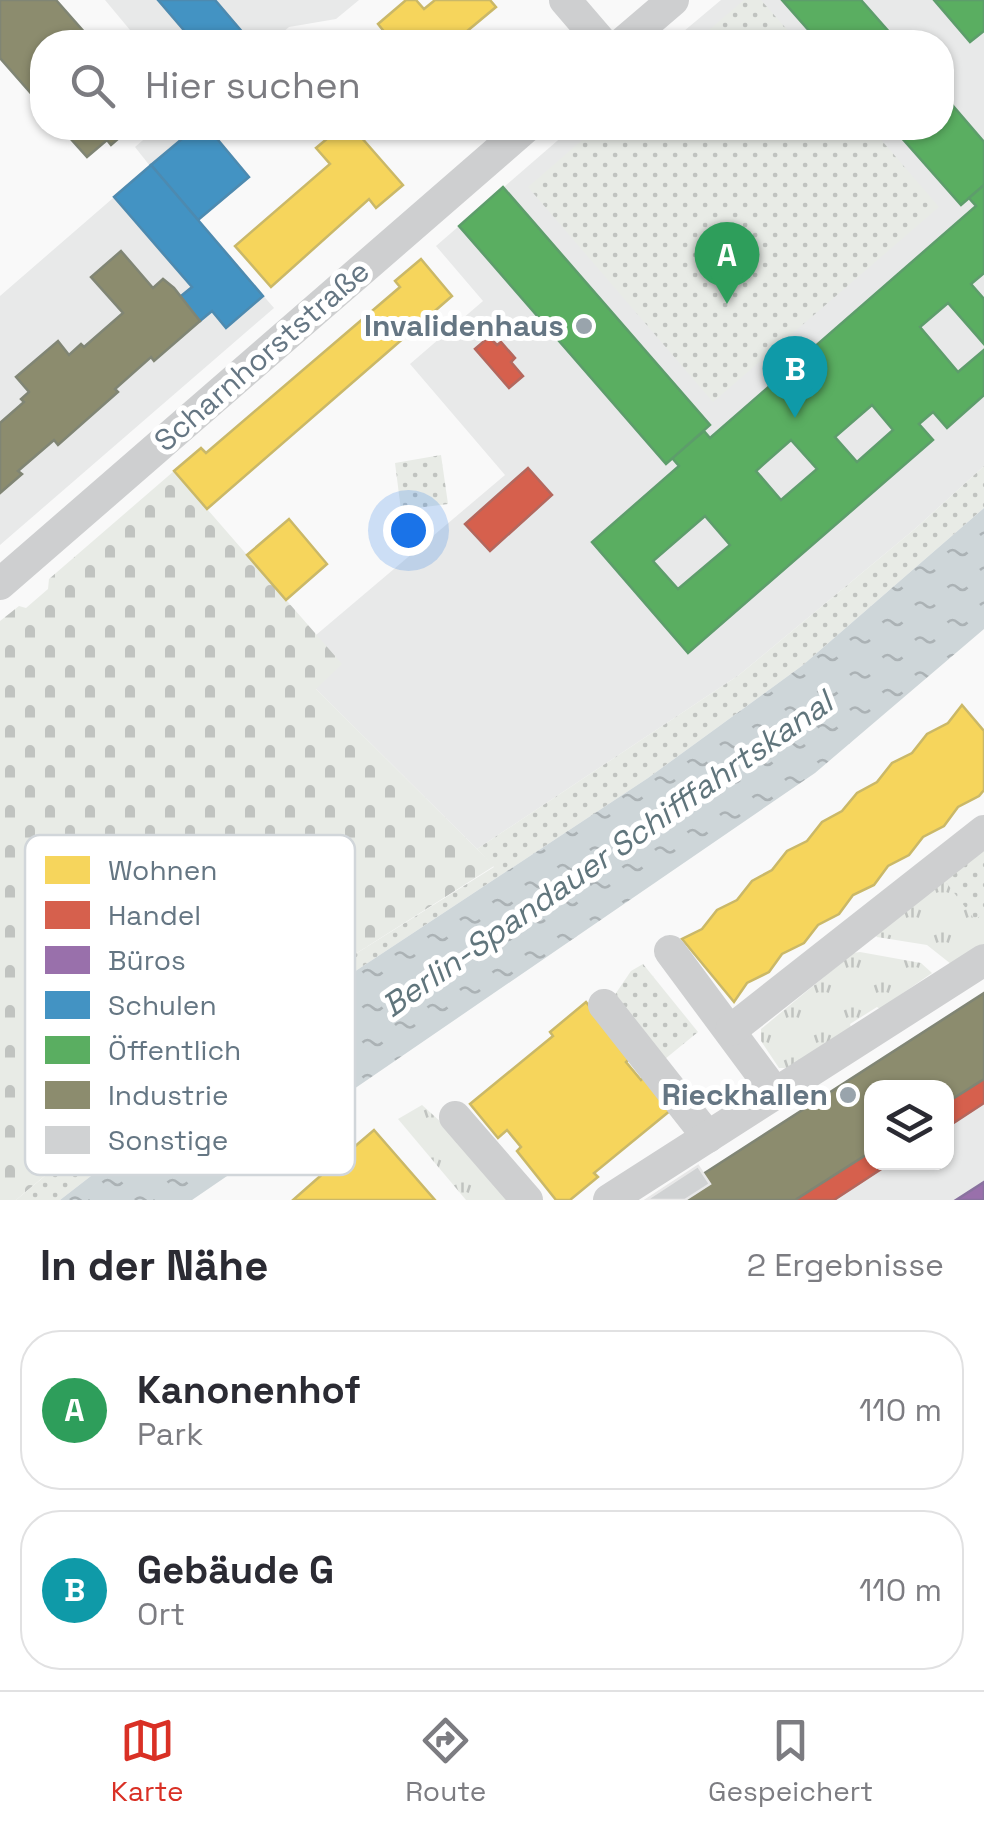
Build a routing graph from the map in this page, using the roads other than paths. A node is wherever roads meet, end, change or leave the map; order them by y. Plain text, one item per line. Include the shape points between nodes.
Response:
1 (565, 0) edge
2 (674, 0) edge
3 (591, 30) edge
4 (638, 30) edge
5 (511, 140) edge
6 (0, 584) edge
7 (984, 832) edge
8 (670, 951) dead end
9 (984, 960) edge
10 (604, 1005) dead end
11 (730, 1030) junction
12 (776, 1094) junction
13 (455, 1117) dead end
14 (708, 1137) junction
15 (612, 1198) edge
16 (527, 1200) edge

1 - 3 street
2 - 4 street
5 - 6 street, Scharnhorststraße
7 - 11 street
8 - 11 street
9 - 12 street
10 - 14 street
11 - 12 street
12 - 14 street
13 - 16 street
14 - 15 street

